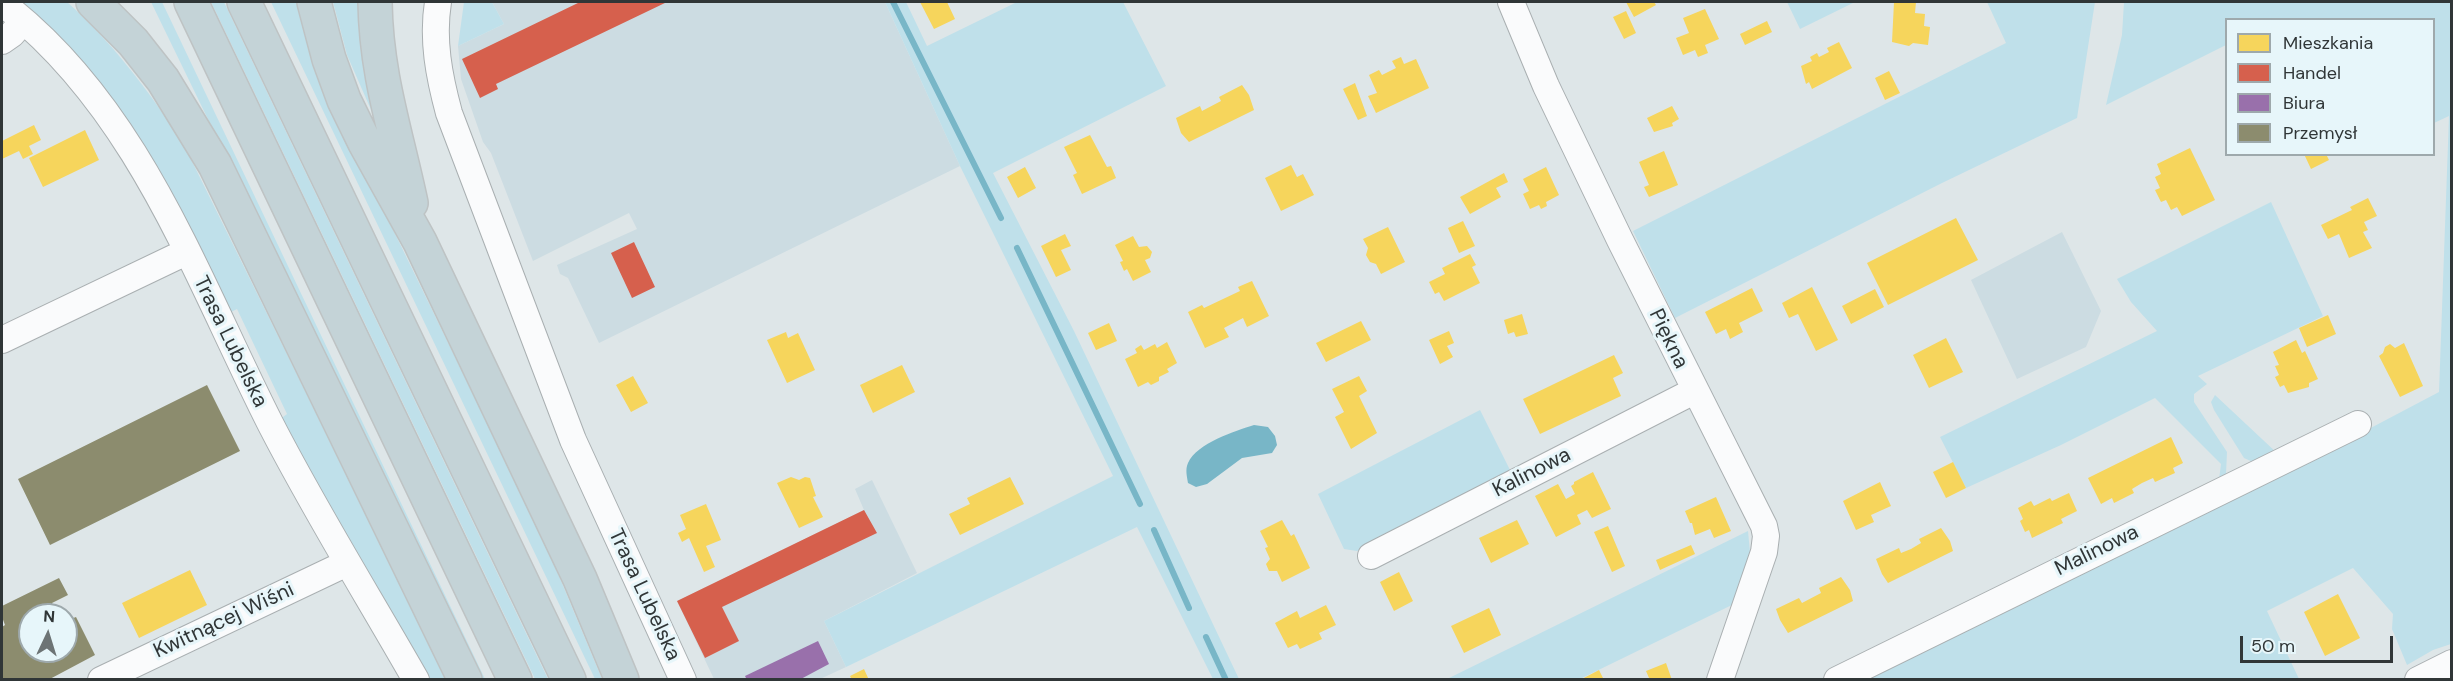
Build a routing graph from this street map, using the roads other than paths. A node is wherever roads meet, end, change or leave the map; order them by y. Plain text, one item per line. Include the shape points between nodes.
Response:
1 (93, 2) edge
2 (192, 2) edge
3 (244, 2) edge
4 (314, 2) edge
5 (375, 2) edge
6 (438, 2) edge
7 (1511, 2) edge
8 (2, 3) edge
9 (23, 21) junction
10 (2, 41) edge
11 (420, 242) junction
12 (186, 252) junction
13 (2, 340) edge
14 (1694, 391) junction
15 (2358, 424) dead end
16 (1371, 556) dead end
17 (347, 563) junction
18 (2451, 663) edge
19 (102, 680) edge
20 (416, 680) edge
21 (465, 680) edge
22 (515, 680) edge
23 (569, 680) edge
24 (622, 680) edge
25 (683, 680) edge
26 (1720, 680) edge
27 (1837, 680) edge
28 (2418, 680) edge

1 - 21 highway via 133,42 163,80 215,165
2 - 22 highway
3 - 23 highway
4 - 11 highway via 344,100
5 - 11 highway via 382,80
6 - 25 street, Trasa Lubelska via 435,40 448,113 573,440
7 - 14 street, Piękna via 1546,86
8 - 9 street, Trasa Lubelska
9 - 10 street
9 - 12 street, Trasa Lubelska via 65,60 108,112 144,170
11 - 24 highway via 580,579
12 - 13 street
12 - 17 street, Trasa Lubelska via 284,449
14 - 16 street, Kalinowa
14 - 26 street, Piękna via 1761,518 1766,536
15 - 27 street, Malinowa
17 - 19 street, Kwitnącej Wiśni
17 - 20 street, Trasa Lubelska
18 - 28 street

